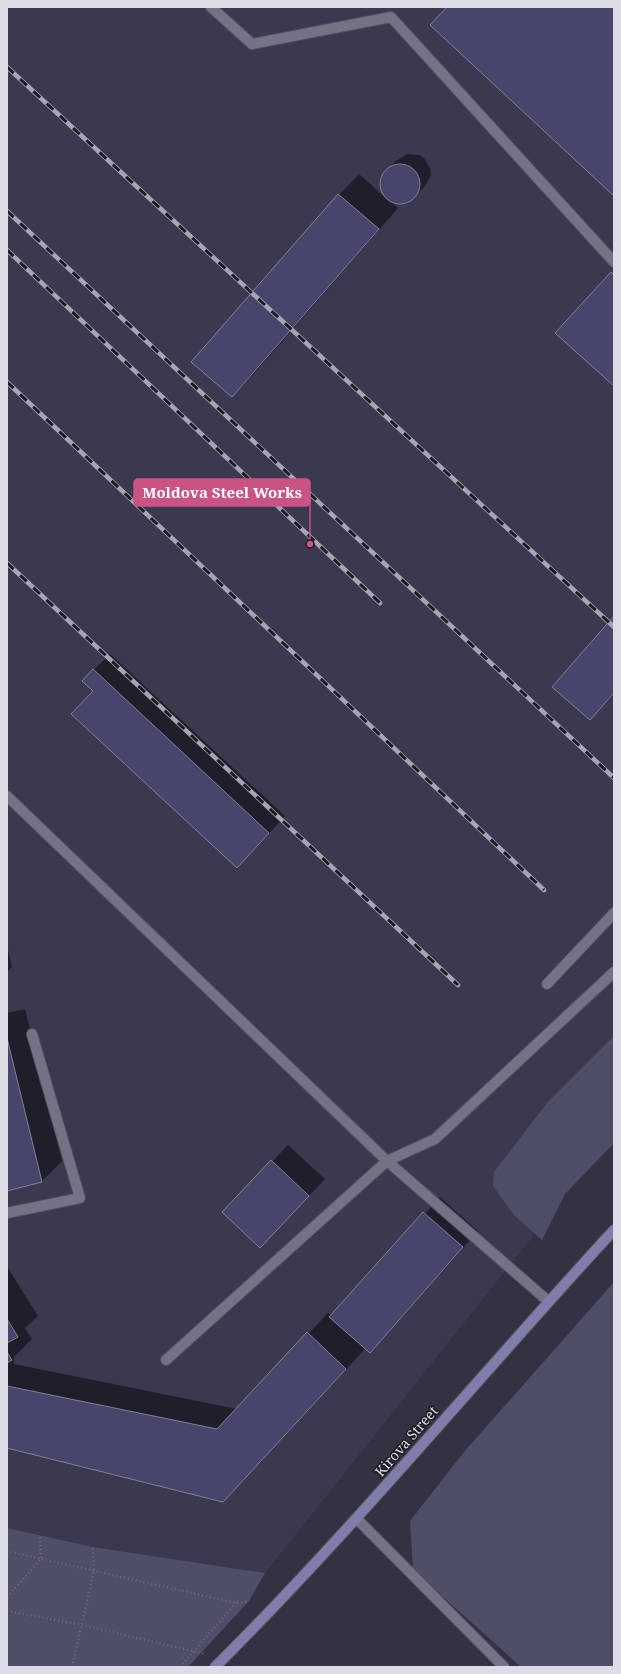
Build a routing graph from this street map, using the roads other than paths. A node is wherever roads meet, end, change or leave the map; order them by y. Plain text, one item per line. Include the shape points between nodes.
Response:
1 (211, 7) edge
2 (614, 262) edge
3 (7, 796) edge
4 (614, 913) edge
5 (614, 972) edge
6 (547, 984) dead end
7 (32, 1034) dead end
8 (387, 1161) junction
9 (7, 1213) edge
10 (614, 1230) edge
11 (548, 1301) junction
12 (166, 1360) dead end
13 (356, 1519) junction
14 (219, 1664) edge
15 (504, 1667) edge

1 - 2 lane via 252,44 391,17
3 - 8 lane
4 - 6 lane
5 - 8 lane via 435,1139
7 - 9 lane via 80,1198
8 - 11 lane
8 - 12 lane
10 - 11 main road, Kirova Street
11 - 13 main road, Kirova Street
13 - 14 main road, Kirova Street
13 - 15 lane

